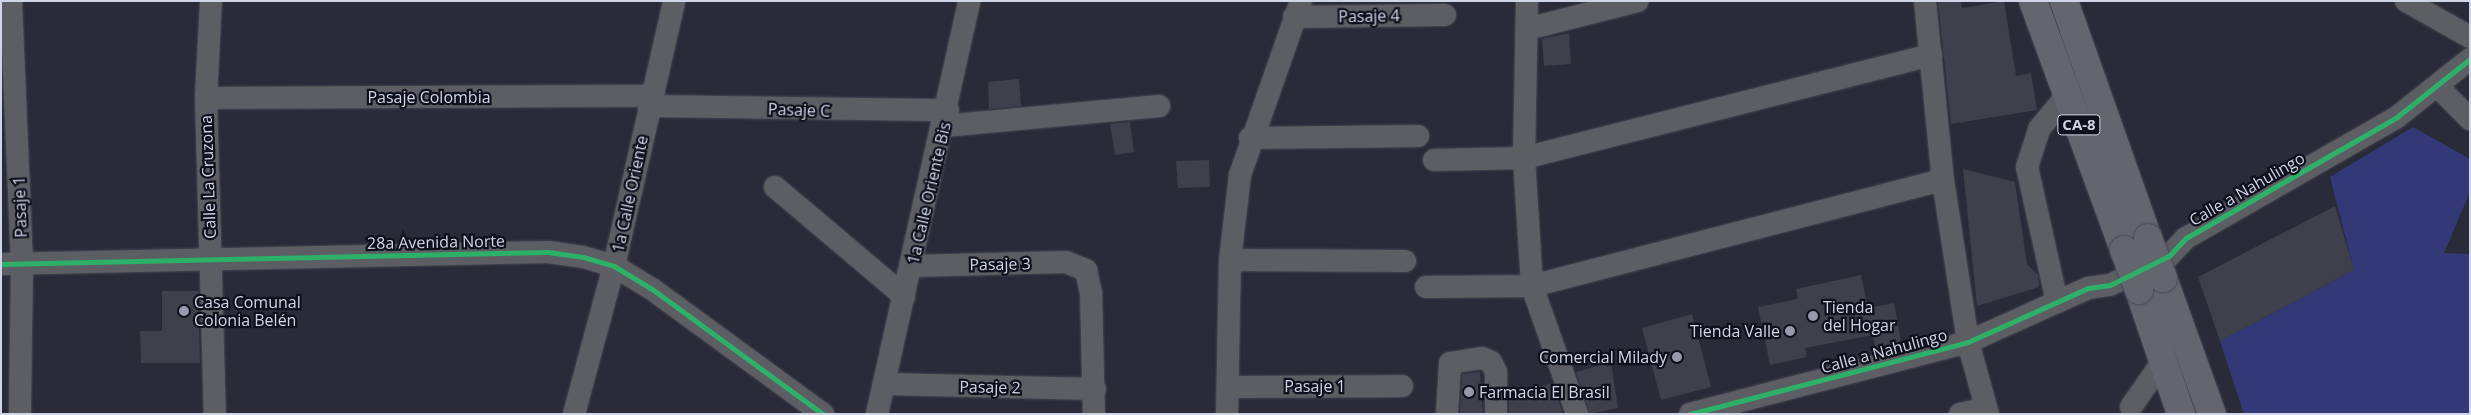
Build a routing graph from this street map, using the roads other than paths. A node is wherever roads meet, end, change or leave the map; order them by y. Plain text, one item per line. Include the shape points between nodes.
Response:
1 (11, 1) edge
2 (211, 1) edge
3 (674, 1) edge
4 (969, 1) edge
5 (1528, 1) edge
6 (1638, 1) edge
7 (1925, 1) edge
8 (2033, 1) edge
9 (2064, 1) edge
10 (2406, 1) edge
11 (1297, 9) edge
12 (1445, 15) dead end
13 (1527, 29) junction
14 (2470, 37) edge
15 (1931, 55) junction
16 (2468, 65) edge
17 (2439, 88) junction
18 (2068, 94) junction
19 (206, 98) junction
20 (650, 101) junction
21 (1159, 106) dead end
22 (946, 118) junction
23 (2470, 119) edge
24 (1418, 136) dead end
25 (1250, 138) junction
26 (1524, 158) junction
27 (1434, 160) dead end
28 (1943, 180) junction
29 (775, 187) dead end
30 (2136, 244) junction
31 (210, 258) junction
32 (1230, 260) junction
33 (1405, 261) dead end
34 (12, 264) edge
35 (614, 266) junction
36 (912, 266) junction
37 (1532, 286) junction
38 (1426, 287) dead end
39 (904, 296) junction
40 (2058, 302) junction
41 (1968, 342) junction
42 (2163, 361) junction
43 (886, 384) junction
44 (1402, 386) dead end
45 (1228, 387) junction
46 (1095, 390) junction
47 (2131, 407) dead end
48 (1987, 411) edge
49 (20, 414) edge
50 (215, 414) edge
51 (574, 414) edge
52 (823, 414) edge
53 (878, 414) edge
54 (1094, 414) edge
55 (1227, 414) edge
56 (1447, 414) edge
57 (1496, 414) edge
58 (1577, 414) edge
59 (1690, 414) edge
60 (1960, 414) edge
61 (2181, 414) edge
62 (2212, 414) edge

1 - 34 street, Pasaje 1
2 - 19 street, Calle La Cruzona
3 - 20 street, 1a Calle Oriente
4 - 22 street, 1a Calle Oriente Bis
5 - 13 street
6 - 13 street
7 - 15 street
8 - 18 highway, CA-8
9 - 30 highway, CA-8
10 - 14 street
11 - 12 street, Pasaje 4
11 - 25 street
13 - 26 street
15 - 26 street
15 - 28 street
16 - 17 street, Calle a Nahulingo
17 - 23 street
17 - 40 street, Calle a Nahulingo via 2398,117 2186,238 2163,243 2104,272 2088,288
18 - 30 highway, CA-8
18 - 40 street via 2039,129 2027,166
19 - 20 street, Pasaje Colombia
19 - 31 street, Calle La Cruzona
20 - 22 street, Pasaje C
20 - 35 street, 1a Calle Oriente
21 - 22 street, Pasaje C
22 - 36 street, 1a Calle Oriente Bis
24 - 25 street
25 - 32 street via 1234,210
26 - 27 street
26 - 37 street
28 - 37 street
28 - 41 street
29 - 39 street
30 - 42 highway, CA-8, bridge via 2138,290
30 - 62 highway, CA-8, bridge via 2163,278
31 - 34 street, 28a Avenida Norte
31 - 35 street, 28a Avenida Norte via 548,252
31 - 50 street, Calle La Cruzona
32 - 33 street
32 - 45 street
34 - 49 street, Pasaje 1
35 - 51 street, 1a Calle Oriente
35 - 52 street, 28a Avenida Norte
36 - 39 street, 1a Calle Oriente Bis
36 - 46 street, Pasaje 3 via 1066,262 1086,270 1091,293
37 - 38 street
37 - 58 street
39 - 43 street, 1a Calle Oriente Bis
40 - 41 street, Calle a Nahulingo
41 - 48 street
41 - 59 street, Calle a Nahulingo
42 - 47 street
42 - 61 highway, CA-8
43 - 46 street, Pasaje 2
43 - 53 street, 1a Calle Oriente Bis
44 - 45 street, Pasaje 1
45 - 55 street
46 - 54 street
48 - 60 street
56 - 57 street via 1450,363 1482,358 1492,362 1496,372

